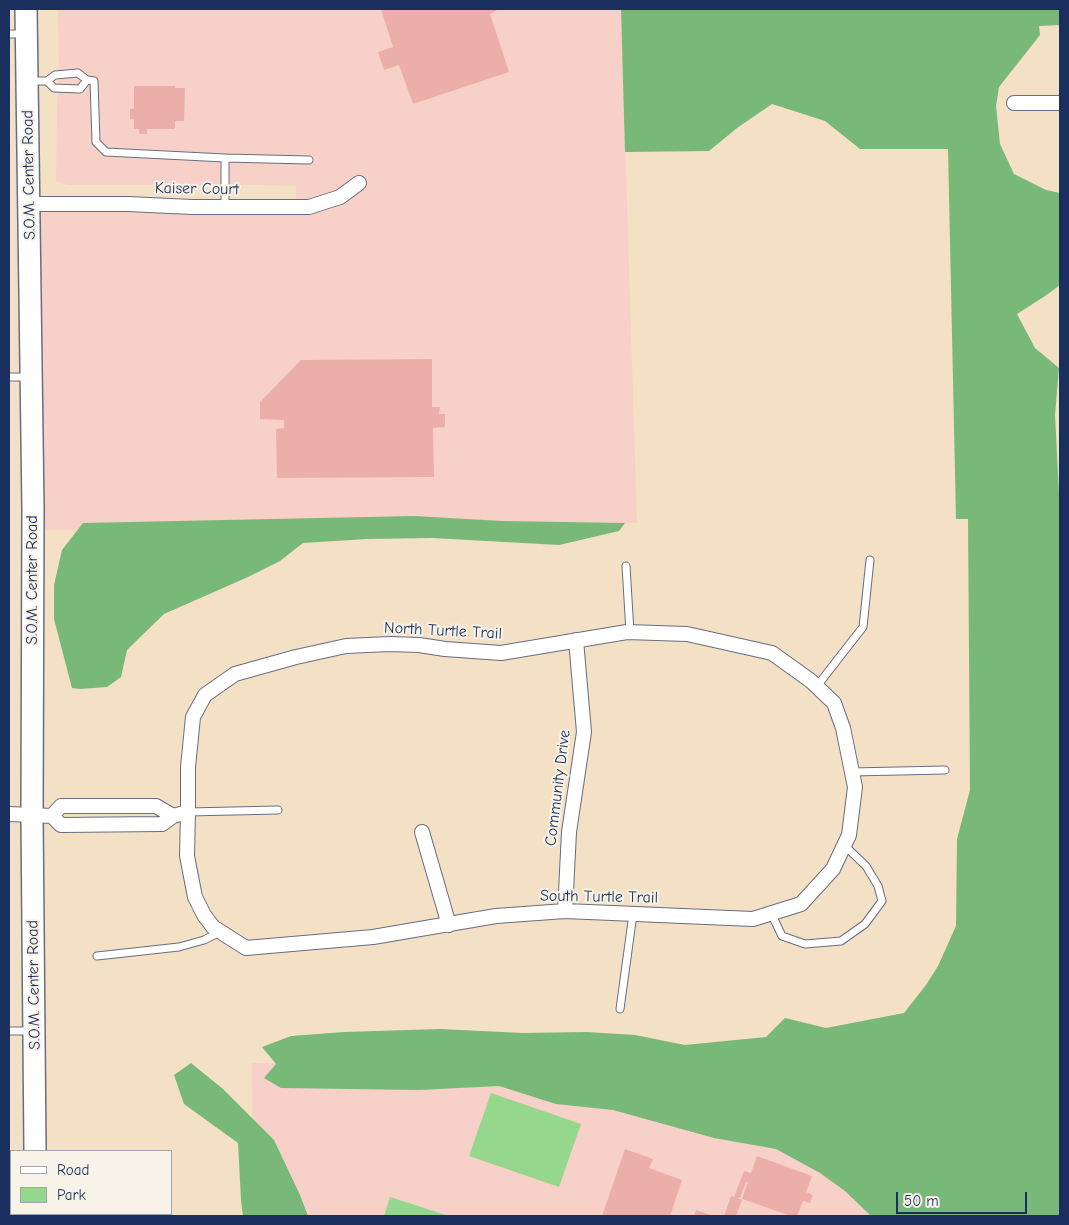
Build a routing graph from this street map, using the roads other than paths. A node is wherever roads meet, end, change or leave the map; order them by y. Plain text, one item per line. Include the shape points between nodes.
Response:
1 (26, 9) edge
2 (17, 34) edge
3 (87, 80) junction
4 (37, 81) junction
5 (1014, 103) dead end
6 (1060, 103) edge
7 (225, 158) junction
8 (309, 160) dead end
9 (359, 182) dead end
10 (29, 204) junction
11 (225, 207) junction
12 (9, 377) edge
13 (31, 377) junction
14 (870, 560) dead end
15 (626, 566) dead end
16 (630, 632) junction
17 (576, 640) junction
18 (816, 686) junction
19 (834, 703) joint
20 (945, 770) dead end
21 (852, 772) junction
22 (278, 810) dead end
23 (188, 812) junction
24 (9, 814) edge
25 (42, 816) junction
26 (173, 816) junction
27 (422, 832) dead end
28 (844, 845) junction
29 (565, 911) junction
30 (633, 914) junction
31 (770, 914) junction
32 (449, 925) junction
33 (220, 932) junction
34 (97, 956) dead end
35 (620, 1009) dead end
36 (9, 1031) edge
37 (35, 1031) junction
38 (35, 1150) edge

1 - 2 main road, S.O.M. Center Road
2 - 4 main road, S.O.M. Center Road
3 - 4 lane via 78,73
3 - 4 lane via 80,89 54,88
3 - 7 lane via 94,81 96,142 106,152
4 - 10 main road, S.O.M. Center Road
5 - 6 street
7 - 8 lane
7 - 11 lane
9 - 11 street, Kaiser Court via 340,197 309,207
10 - 11 street, Kaiser Court
10 - 13 main road, S.O.M. Center Road
12 - 13 lane
13 - 25 main road, S.O.M. Center Road
14 - 18 lane via 863,628
15 - 16 lane
16 - 17 street, North Turtle Trail
16 - 18 street, North Turtle Trail via 686,634 772,653
17 - 23 street, North Turtle Trail via 501,653 418,645 346,646 234,674 205,695 193,717
17 - 29 street, Community Drive via 584,732 569,832
18 - 19 street, North Turtle Trail
19 - 21 street, South Turtle Trail
20 - 21 lane
21 - 28 street, South Turtle Trail via 855,787 849,835
22 - 23 lane
23 - 26 street
23 - 33 street, South Turtle Trail via 187,856 195,897 204,915
24 - 25 street
25 - 26 street via 61,825 162,824
25 - 26 street via 61,806 156,806
25 - 37 main road, S.O.M. Center Road
27 - 32 street
28 - 31 street, South Turtle Trail via 833,869 801,904
28 - 31 lane via 866,866 878,886 882,901 865,924 841,941 805,944 782,936
29 - 30 street, South Turtle Trail
29 - 32 street, South Turtle Trail via 496,916
30 - 31 street, South Turtle Trail via 753,919
30 - 35 lane
32 - 33 street, South Turtle Trail via 372,937 246,948
33 - 34 lane via 179,947
36 - 37 lane
37 - 38 main road, S.O.M. Center Road

